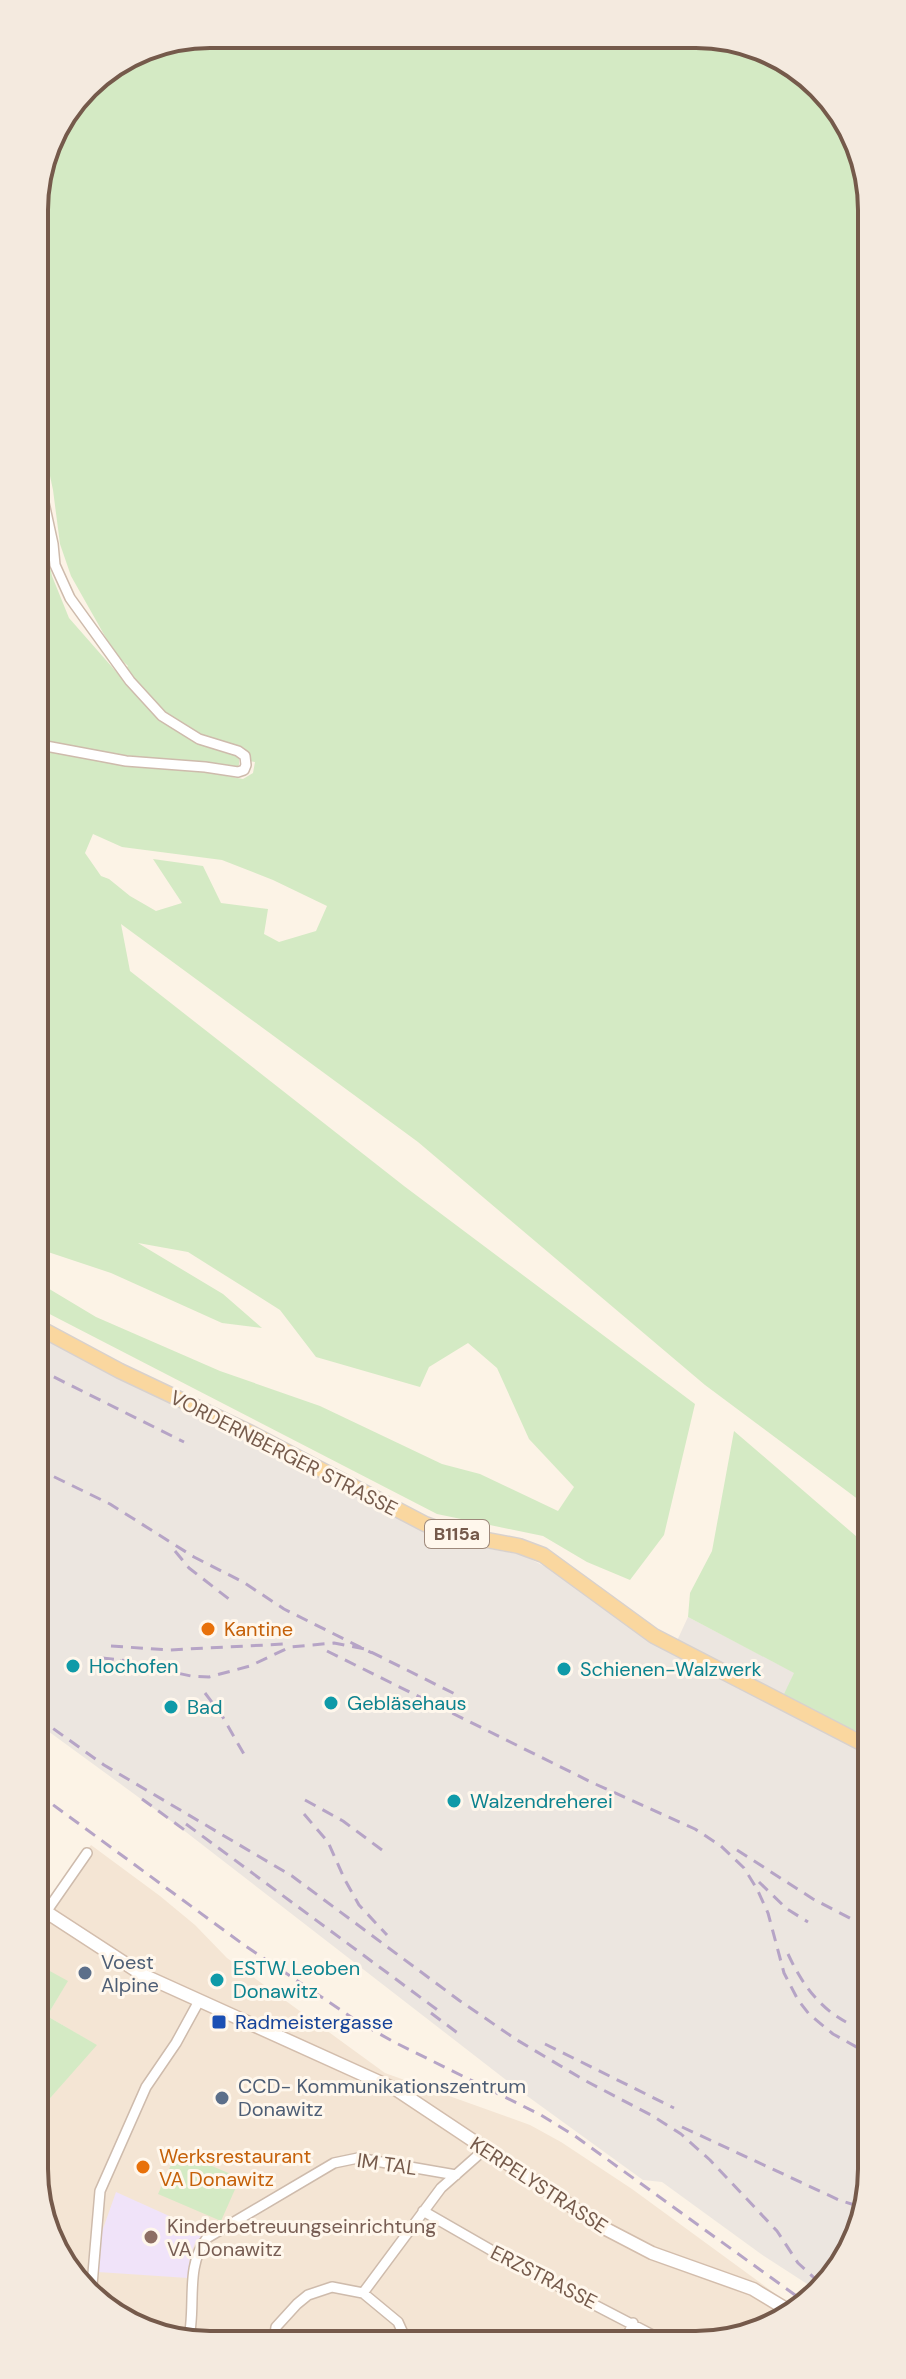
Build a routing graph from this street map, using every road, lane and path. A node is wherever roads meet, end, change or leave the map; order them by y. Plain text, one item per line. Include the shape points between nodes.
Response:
1 (48, 521) edge
2 (48, 746) edge
3 (48, 1332) edge
4 (858, 1741) edge
5 (87, 1853) dead end
6 (48, 1902) edge
7 (48, 1913) edge
8 (199, 2001) junction
9 (484, 2150) junction
10 (456, 2175) junction
11 (423, 2211) junction
12 (92, 2281) edge
13 (363, 2293) junction
14 (782, 2306) edge
15 (633, 2323) junction
16 (189, 2330) edge
17 (275, 2331) edge
18 (402, 2331) edge
19 (630, 2331) edge
20 (647, 2331) edge

1 - 2 street via 55,565 70,598 151,706 184,732 238,751 246,765 238,772 168,766
3 - 4 main road, VORDERNBERGER STRASSE / B115a via 425,1524 543,1555 654,1636
5 - 6 street, KERPELYSTRASSE
7 - 8 main road, KERPELYSTRASSE via 143,1975
8 - 9 main road, KERPELYSTRASSE via 378,2080
8 - 12 street via 146,2087 100,2191
9 - 10 street
9 - 14 main road, KERPELYSTRASSE via 604,2228 652,2253 753,2289
10 - 11 street
10 - 16 street, IM TAL via 358,2158 334,2163 207,2238 195,2265
11 - 13 street
11 - 15 street, ERZSTRASSE
13 - 17 street via 332,2287 308,2295
13 - 18 street
15 - 19 street
15 - 20 street, ERZSTRASSE

